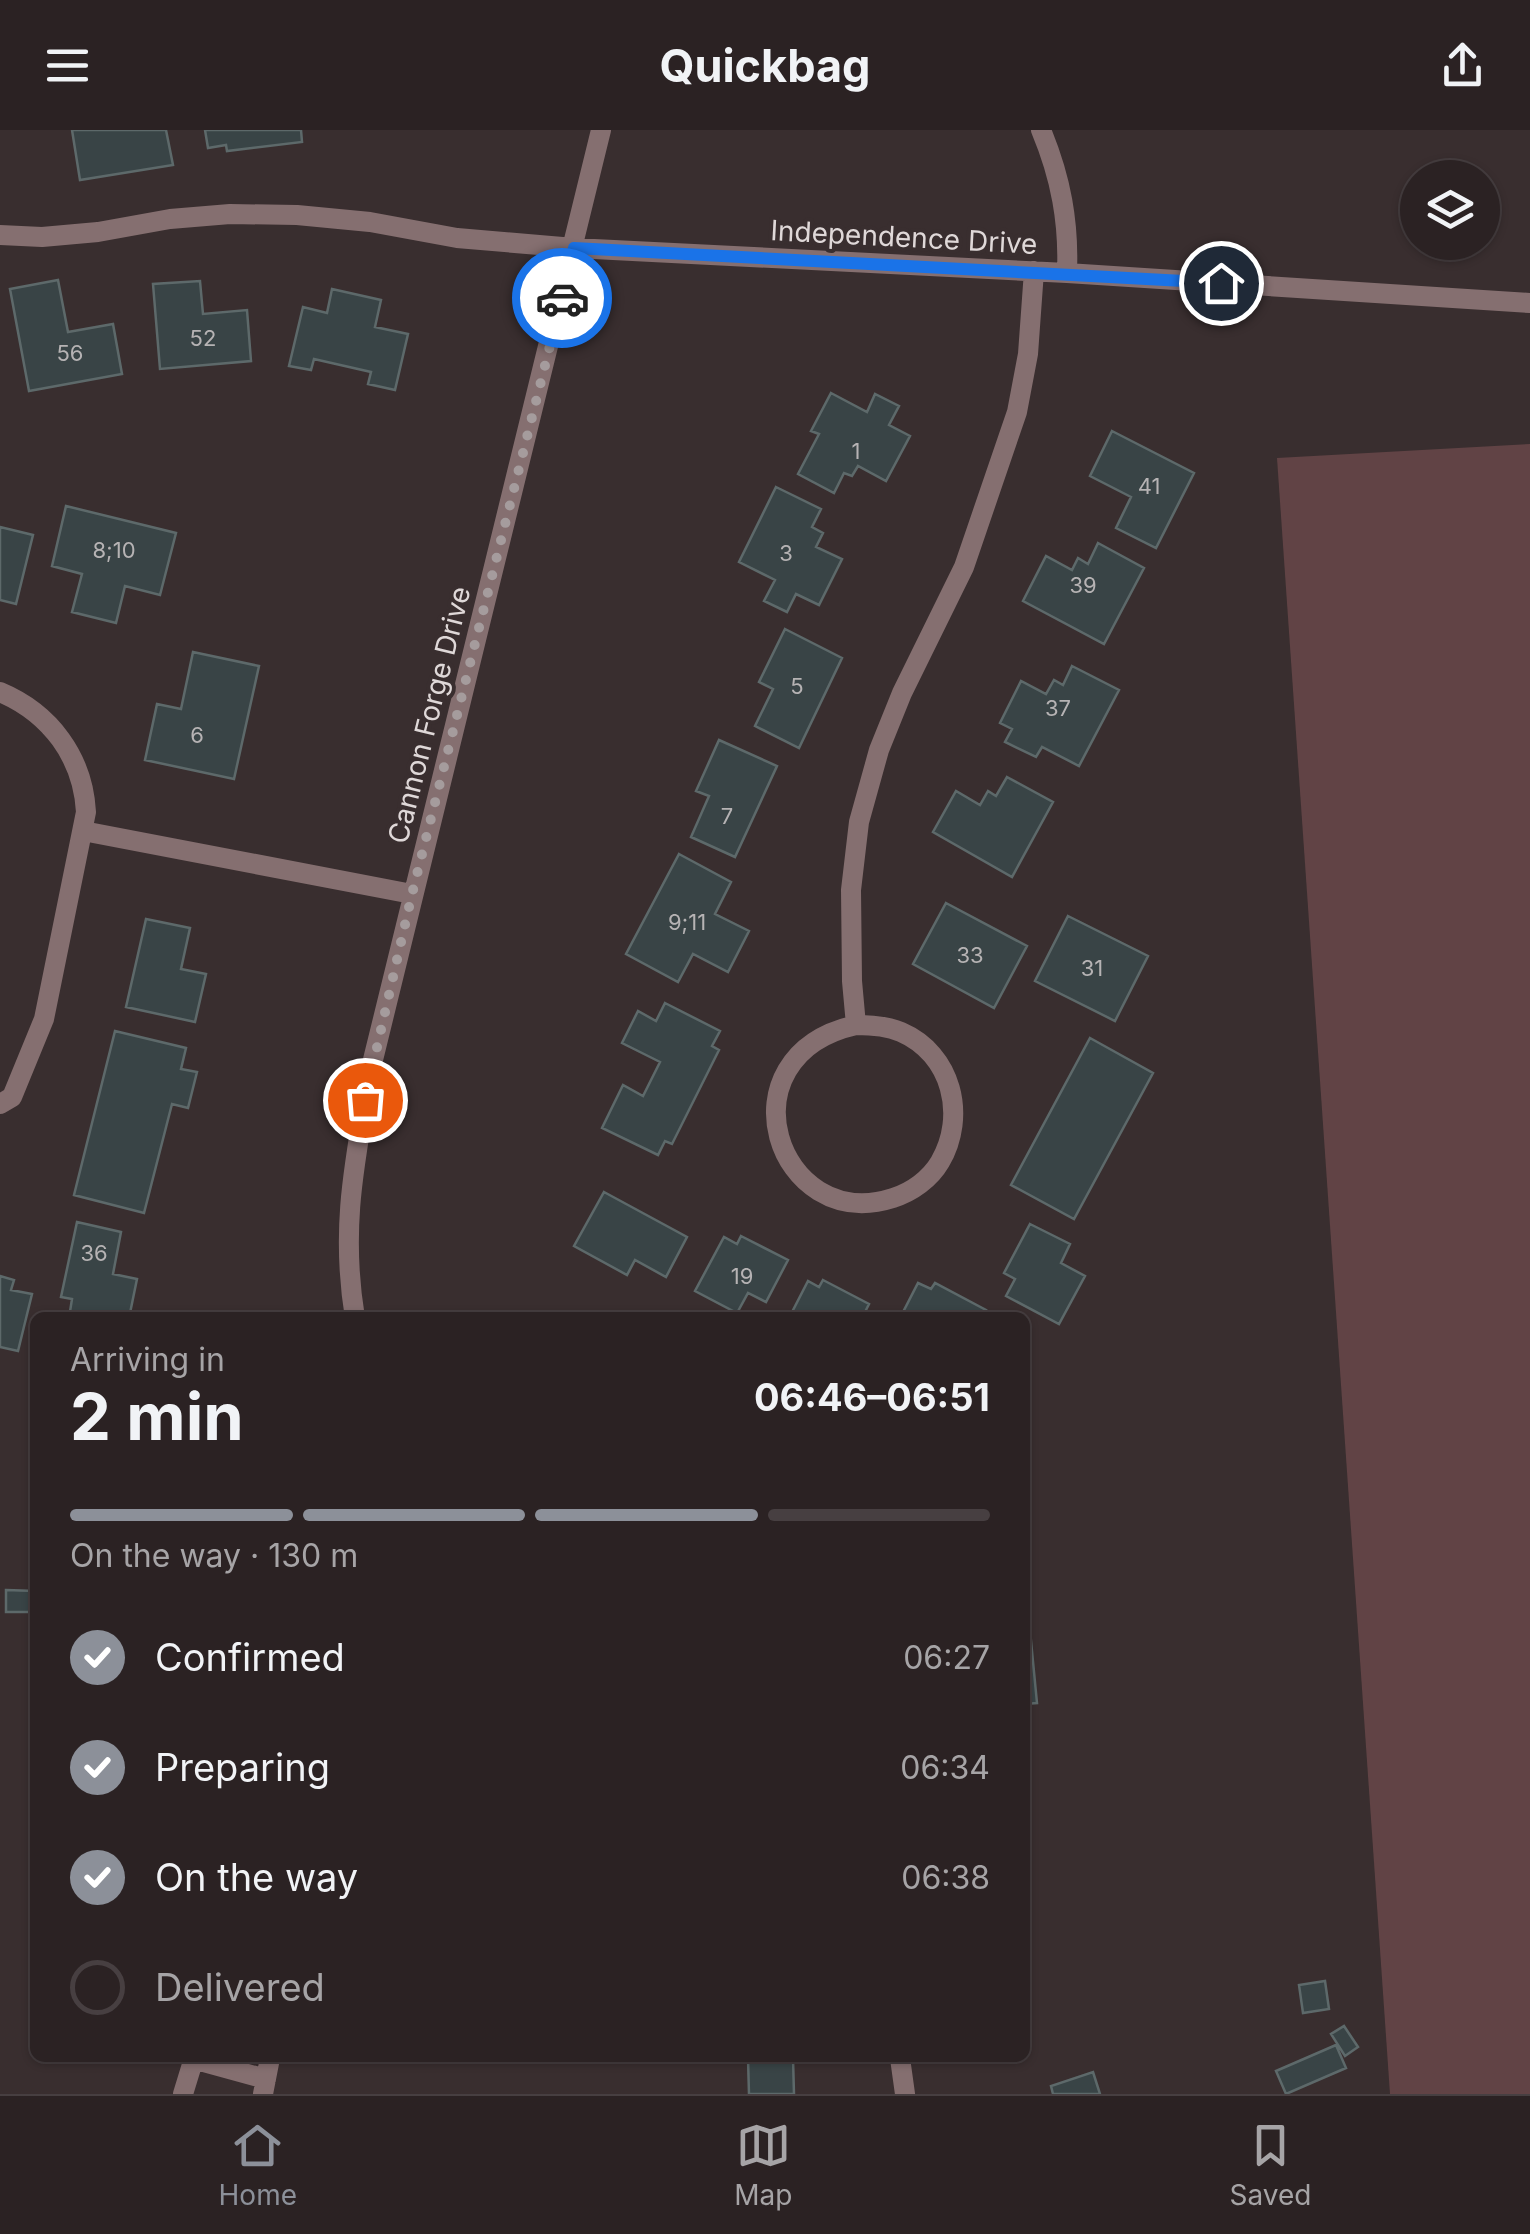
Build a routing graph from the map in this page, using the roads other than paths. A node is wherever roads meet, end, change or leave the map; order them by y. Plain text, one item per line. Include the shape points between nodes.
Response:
1 (601, 130) edge
2 (1041, 130) edge
3 (0, 235) edge
4 (574, 248) junction
5 (1034, 272) junction
6 (1066, 273) junction
7 (1530, 303) edge
8 (0, 692) edge
9 (82, 831) junction
10 (412, 894) junction
11 (856, 1025) junction
12 (0, 1104) edge
13 (354, 1312) edge
14 (193, 2062) edge
15 (209, 2062) edge
16 (901, 2062) edge
17 (267, 2077) edge
18 (183, 2094) edge
19 (905, 2094) edge

1 - 4 street, Cannon Forge Drive
2 - 6 street via 1062,190
3 - 4 street, Independence Drive via 79,234 230,214 296,215
4 - 5 street, Independence Drive
4 - 10 street, Cannon Forge Drive
5 - 6 street, Independence Drive
5 - 11 street via 1017,412 964,567 878,750 859,822 851,890
6 - 7 street, Independence Drive
8 - 9 street via 32,708 68,749 85,790
9 - 10 street
9 - 12 street via 44,1019 12,1097
10 - 13 street, Cannon Forge Drive via 352,1177 347,1269
11 - 11 street via 890,1028 921,1043 937,1060 954,1101 949,1146 938,1166 913,1189 881,1202 837,1199 800,1176 782,1147 775,1115 798,1054 834,1030
14 - 18 street
15 - 17 street
16 - 19 street

